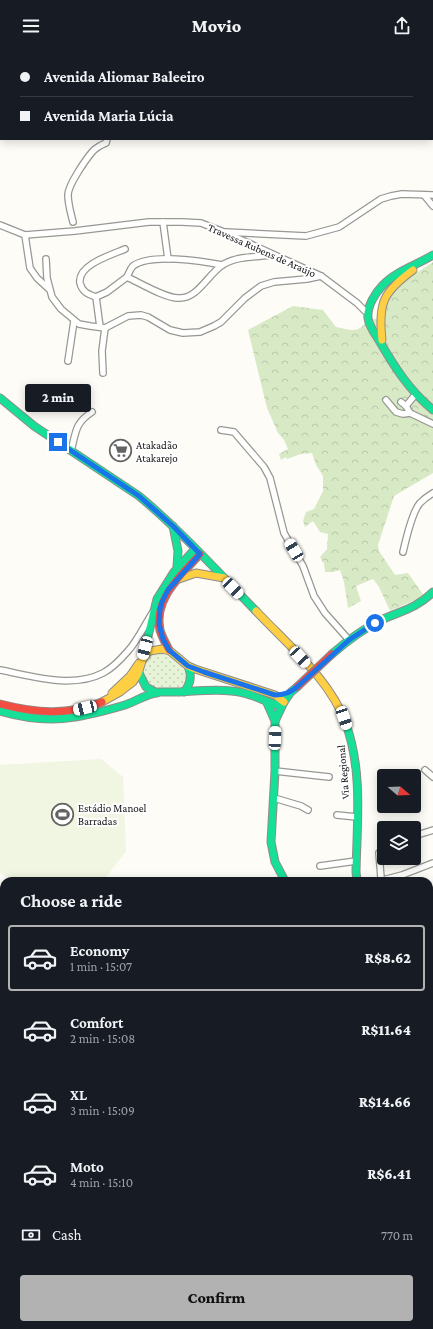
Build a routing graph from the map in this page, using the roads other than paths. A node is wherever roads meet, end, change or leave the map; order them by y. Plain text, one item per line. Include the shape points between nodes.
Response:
1 (107, 140) edge
2 (424, 195) junction
3 (433, 195) edge
4 (433, 206) edge
5 (73, 222) dead end
6 (163, 222) junction
7 (0, 225) edge
8 (224, 232) junction
9 (25, 235) junction
10 (125, 249) dead end
11 (272, 255) junction
12 (433, 255) edge
13 (46, 259) dead end
14 (168, 259) junction
15 (426, 260) junction
16 (222, 265) junction
17 (321, 276) junction
18 (127, 277) junction
19 (49, 289) junction
20 (96, 297) junction
21 (368, 312) junction
22 (74, 321) junction
23 (103, 327) junction
24 (382, 344) junction
25 (68, 361) dead end
26 (103, 373) dead end
27 (415, 395) junction
28 (0, 398) edge
29 (386, 400) dead end
30 (401, 402) dead end
31 (406, 406) junction
32 (433, 410) edge
33 (92, 412) dead end
34 (410, 413) junction
35 (433, 424) edge
36 (221, 430) dead end
37 (71, 450) junction
38 (433, 493) edge
39 (173, 526) junction
40 (197, 551) junction
41 (403, 552) dead end
42 (176, 568) junction
43 (224, 578) junction
44 (177, 580) junction
45 (431, 596) edge
46 (154, 610) junction
47 (349, 640) junction
48 (169, 650) junction
49 (142, 659) junction
50 (188, 666) junction
51 (0, 670) edge
52 (140, 673) junction
53 (184, 692) junction
54 (291, 692) junction
55 (157, 693) junction
56 (275, 695) junction
57 (267, 703) junction
58 (0, 704) edge
59 (98, 704) junction
60 (283, 704) junction
61 (0, 711) edge
62 (275, 721) junction
63 (425, 770) dead end
64 (275, 771) junction
65 (329, 777) dead end
66 (433, 777) edge
67 (274, 798) junction
68 (308, 810) dead end
69 (337, 815) dead end
70 (357, 817) junction
71 (433, 830) edge
72 (421, 834) edge
73 (356, 861) junction
74 (433, 863) edge
75 (380, 865) edge
76 (320, 866) dead end
77 (283, 877) edge
78 (357, 877) edge
79 (381, 877) edge
80 (394, 877) edge

1 - 5 street via 89,156 70,185 68,195
2 - 3 street
2 - 4 street
2 - 8 street via 391,196 339,227 306,236
6 - 8 street, Travessa Rubens de Araújo via 201,223
6 - 9 street, Travessa Rubens de Araújo
6 - 14 street
7 - 9 street
8 - 11 street, Travessa Rubens de Araújo
9 - 19 street via 30,268
10 - 20 street via 87,267 80,275 82,289
11 - 16 street via 239,259
11 - 17 street, Travessa Rubens de Araújo
12 - 15 main road
13 - 19 street
14 - 16 street
14 - 18 street via 144,261 133,266
15 - 21 main road via 388,280 374,297
15 - 24 main road via 399,280 387,294 380,311
16 - 18 street via 199,289 180,299
17 - 21 street, Travessa Rubens de Araújo
17 - 23 street via 261,286 221,322 200,332 175,332 148,317 134,315
18 - 20 street
19 - 22 street via 61,309
20 - 23 street
21 - 24 main road via 370,325
22 - 23 street
22 - 25 street
23 - 26 street
24 - 27 main road
27 - 31 street
27 - 32 main road
28 - 37 main road, Via Regional via 34,426
29 - 34 street via 396,412
30 - 31 street
31 - 34 street
33 - 37 street via 80,422
34 - 35 street
36 - 47 street via 234,432 264,467 270,478 284,533 303,566 314,596
37 - 39 main road, Via Regional via 139,496
38 - 41 street via 423,499 417,508
39 - 40 main road, Via Regional
39 - 42 main road via 178,551
40 - 42 main road
40 - 43 main road, Via Regional
40 - 44 main road
42 - 46 main road via 159,593
43 - 44 main road via 196,573
43 - 70 main road, Via Regional via 314,672 336,701 350,736 356,764
44 - 48 main road via 165,596 160,609 160,631
45 - 47 main road via 375,623
46 - 49 main road
46 - 51 street via 130,650 116,664 93,678 53,679
47 - 54 main road, bridge
48 - 49 main road via 157,649
48 - 50 main road
49 - 52 main road
49 - 59 main road via 130,676
50 - 53 main road via 191,680
50 - 56 main road
52 - 55 main road via 146,687
52 - 59 main road via 129,686
53 - 55 main road
53 - 57 main road via 230,691 251,695
54 - 56 main road
54 - 60 main road
55 - 61 main road via 107,710 52,720 37,720
56 - 60 main road
57 - 60 main road
57 - 62 main road
58 - 59 main road via 23,710 56,713
60 - 62 main road
62 - 64 main road
63 - 66 street
64 - 65 street
64 - 67 main road
67 - 68 street
67 - 77 main road via 272,849
69 - 70 street
70 - 73 main road, Via Regional
71 - 72 street
73 - 76 street
73 - 78 main road, Via Regional
74 - 80 street
75 - 79 street

